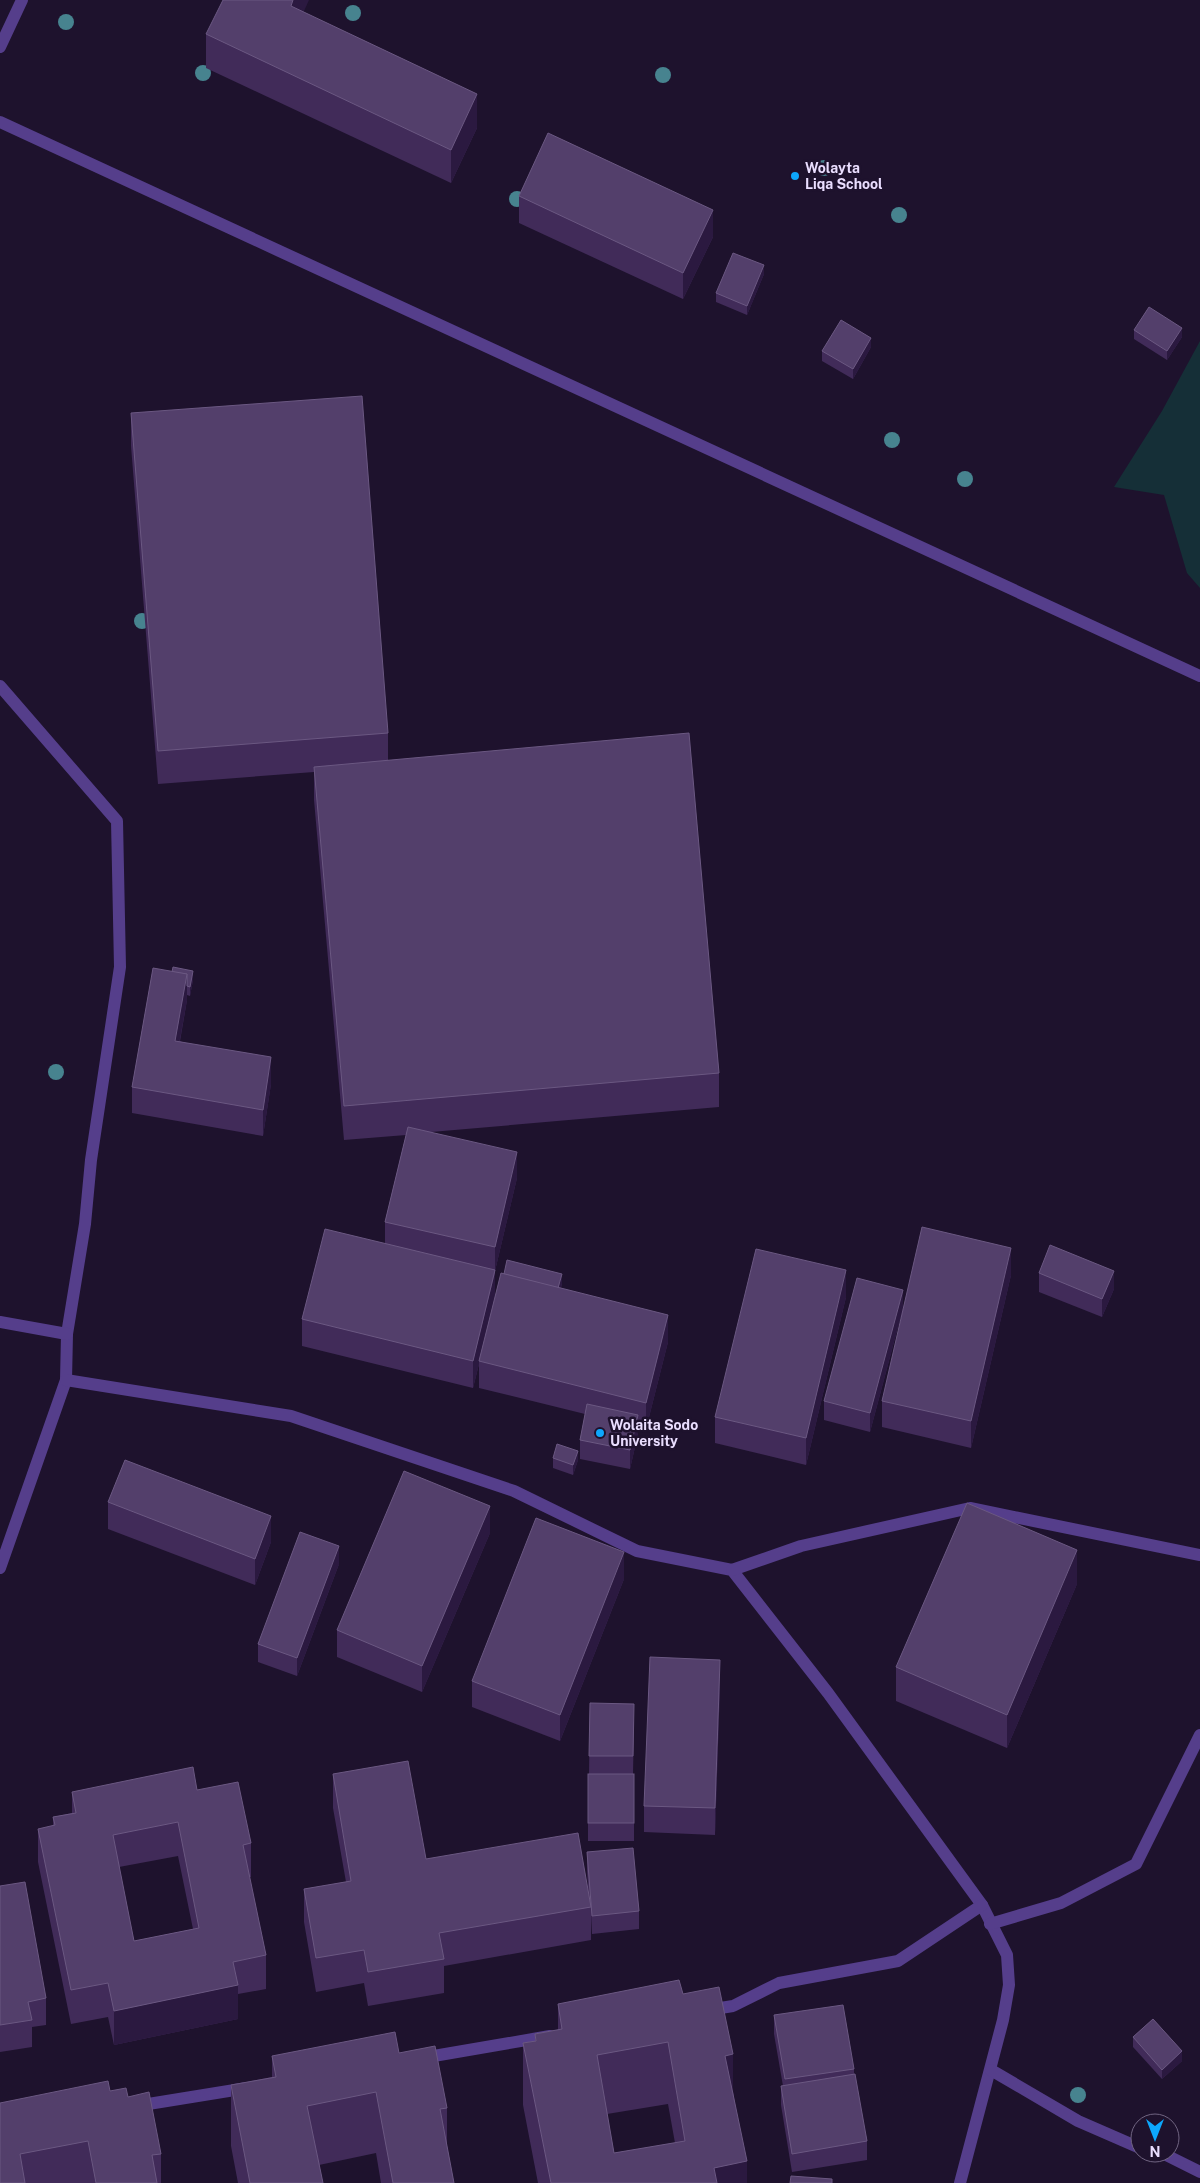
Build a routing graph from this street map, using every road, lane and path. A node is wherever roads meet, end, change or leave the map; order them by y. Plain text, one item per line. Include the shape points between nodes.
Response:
1 (22, 0) edge
2 (0, 47) edge
3 (0, 122) edge
4 (1200, 676) edge
5 (0, 686) edge
6 (0, 1322) edge
7 (67, 1334) junction
8 (66, 1380) junction
9 (1200, 1555) edge
10 (0, 1568) edge
11 (732, 1570) junction
12 (1200, 1735) edge
13 (982, 1904) junction
14 (990, 1924) junction
15 (694, 2012) edge
16 (566, 2034) edge
17 (410, 2060) edge
18 (991, 2070) junction
19 (264, 2085) edge
20 (127, 2108) edge
21 (1130, 2144) edge
22 (1180, 2162) edge
23 (1200, 2172) edge
24 (960, 2183) edge

1 - 2 street
3 - 4 street
5 - 7 street via 117,821 120,967
6 - 7 street
7 - 8 street
8 - 10 street
8 - 11 street via 291,1416 514,1491 637,1551
9 - 11 street via 970,1508 801,1546
11 - 13 street via 828,1693
12 - 14 street via 1136,1864 1061,1903
13 - 14 street
13 - 15 street via 898,1961 779,1983 732,2006
14 - 18 street via 1007,1955 1009,1985
16 - 17 street
18 - 21 street via 1078,2121
18 - 24 street
19 - 20 street
22 - 23 street

